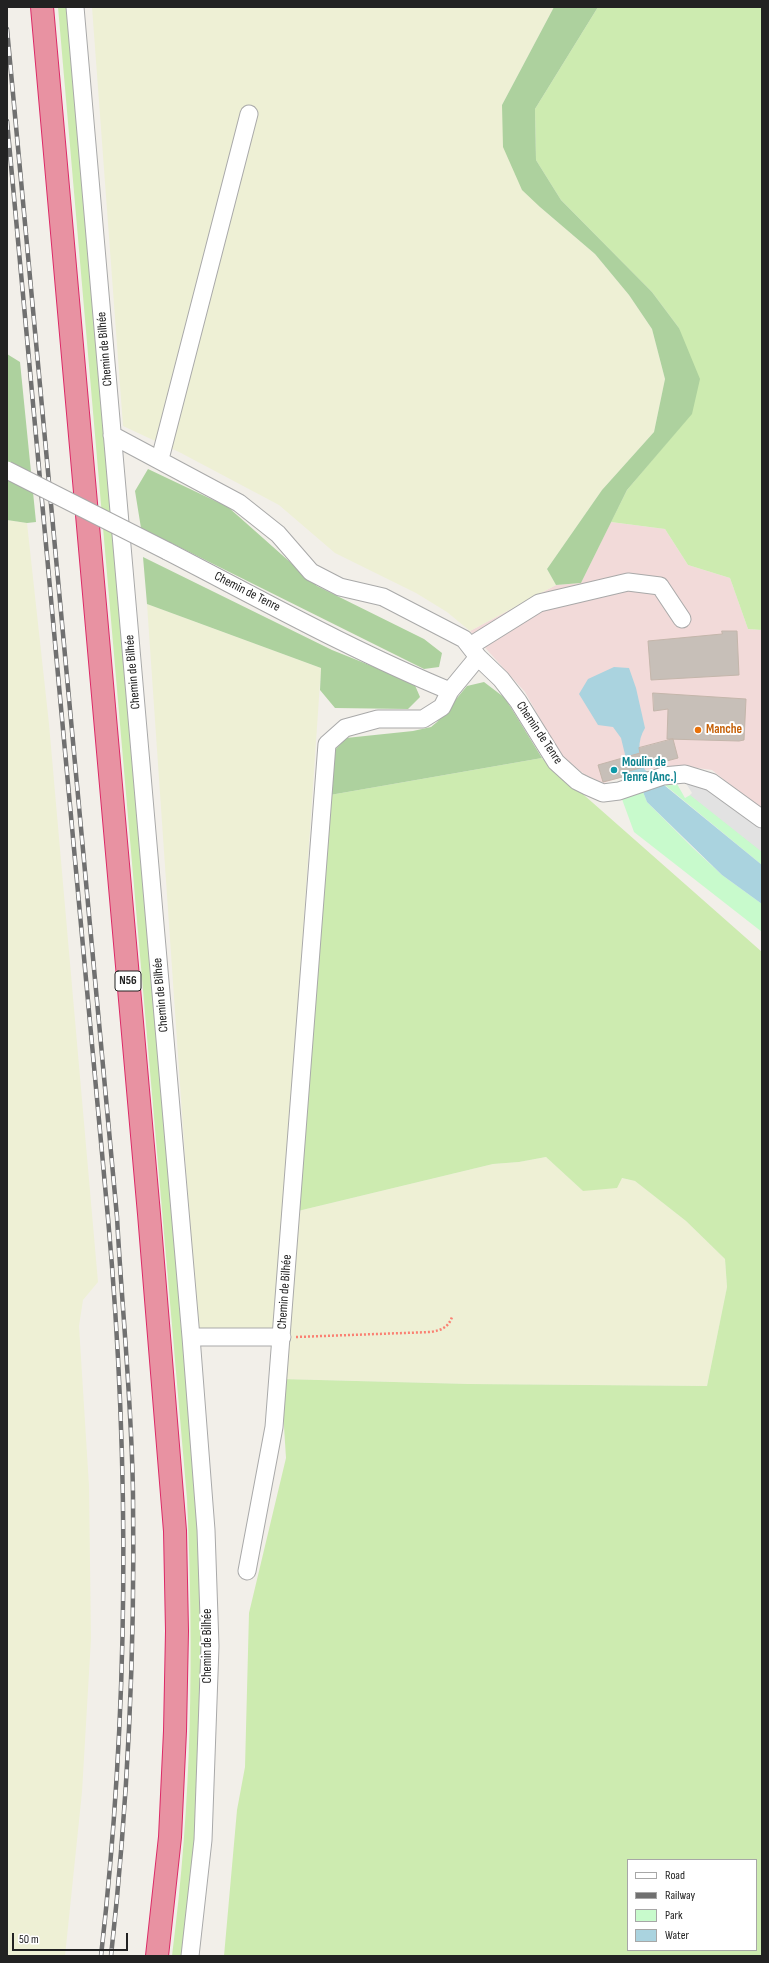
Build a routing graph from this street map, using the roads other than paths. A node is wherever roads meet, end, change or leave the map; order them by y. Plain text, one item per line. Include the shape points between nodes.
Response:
1 (42, 7) edge
2 (76, 7) edge
3 (248, 114) dead end
4 (112, 435) junction
5 (160, 459) junction
6 (7, 470) edge
7 (682, 619) dead end
8 (474, 652) junction
9 (450, 691) junction
10 (762, 819) edge
11 (191, 1336) junction
12 (282, 1337) junction
13 (247, 1570) dead end
14 (157, 1956) edge
15 (190, 1956) edge

1 - 14 highway, N56 via 175,1531 175,1731 170,1837
2 - 4 street, Chemin de Bilhée
3 - 5 street
4 - 5 street, Chemin de Tenre
4 - 11 street, Chemin de Bilhée
5 - 8 street, Chemin de Tenre via 239,503 278,534 311,572 340,587 383,596 464,639
6 - 9 street, Chemin de Tenre, bridge via 362,651
7 - 8 street via 660,586 628,582 539,603
8 - 9 street
8 - 10 street, Chemin de Tenre via 502,679 556,762 577,780 603,793 620,791 663,776 685,774 711,782
9 - 12 street, Chemin de Bilhée via 442,707 423,719 378,719 345,728 328,744
11 - 12 street, Chemin de Bilhée
11 - 15 street, Chemin de Bilhée via 206,1530 210,1646 203,1840
12 - 13 street, Chemin de Bilhée via 274,1427

